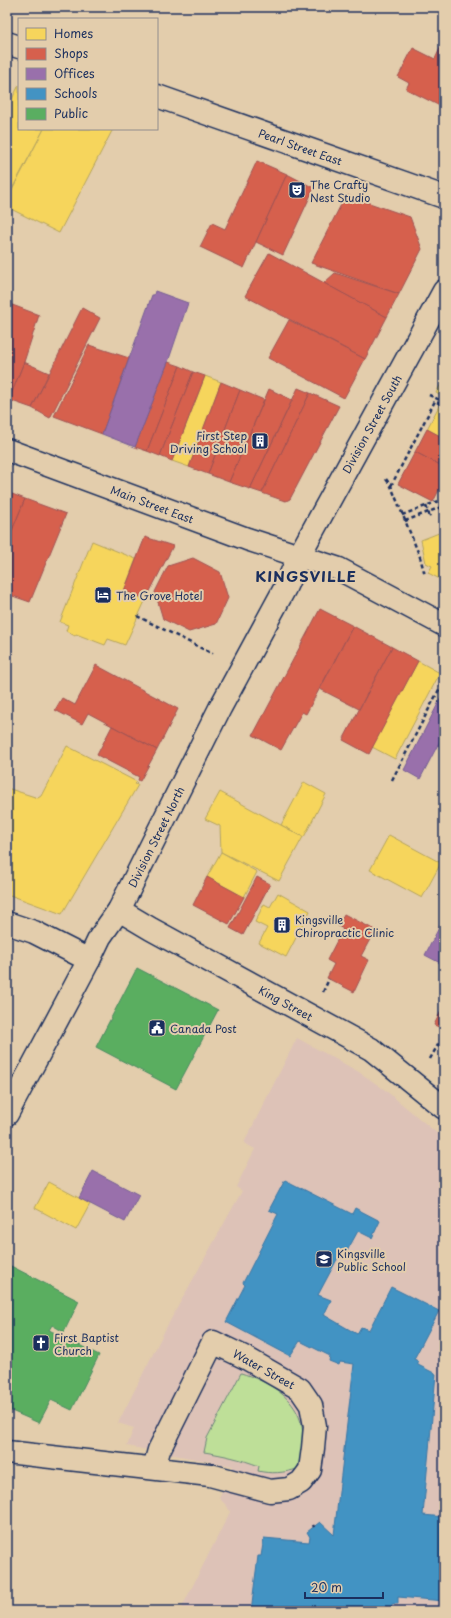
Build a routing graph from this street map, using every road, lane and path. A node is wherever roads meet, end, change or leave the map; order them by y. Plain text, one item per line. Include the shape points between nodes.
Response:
1 (7, 43) edge
2 (18, 47) edge
3 (158, 96) edge
4 (444, 197) edge
5 (444, 291) edge
6 (429, 395) dead end
7 (444, 402) edge
8 (444, 406) edge
9 (7, 450) edge
10 (386, 479) dead end
11 (391, 486) junction
12 (444, 499) edge
13 (426, 506) junction
14 (444, 506) edge
15 (402, 515) junction
16 (430, 518) dead end
17 (405, 521) junction
18 (299, 556) junction
19 (425, 575) dead end
20 (137, 616) dead end
21 (444, 625) edge
22 (213, 654) dead end
23 (444, 680) edge
24 (392, 780) dead end
25 (119, 910) junction
26 (7, 923) edge
27 (89, 960) junction
28 (329, 979) dead end
29 (323, 992) dead end
30 (444, 1034) edge
31 (430, 1059) dead end
32 (444, 1108) edge
33 (7, 1114) edge
34 (7, 1452) edge
35 (154, 1468) junction

1 - 2 street
3 - 4 street, Pearl Street East
5 - 18 street, Division Street South
6 - 7 path
8 - 11 path via 435,401
9 - 18 street, Main Street East
10 - 11 path
11 - 15 path
12 - 13 path
13 - 15 path
13 - 16 path, bridge
14 - 17 path
15 - 17 path
17 - 19 path
18 - 21 street, Main Street East via 339,570
18 - 25 street, Division Street North via 285,588 220,708
20 - 22 path
23 - 24 path
25 - 27 street, Division Street North via 100,937
25 - 32 street, King Street via 371,1049
26 - 27 street via 34,932
27 - 33 street, Division Street North
28 - 29 path
30 - 31 path
34 - 35 street, Water Street
35 - 35 street, Water Street via 210,1475 270,1491 289,1489 301,1482 310,1470 315,1426 311,1405 300,1389 213,1342 159,1450

